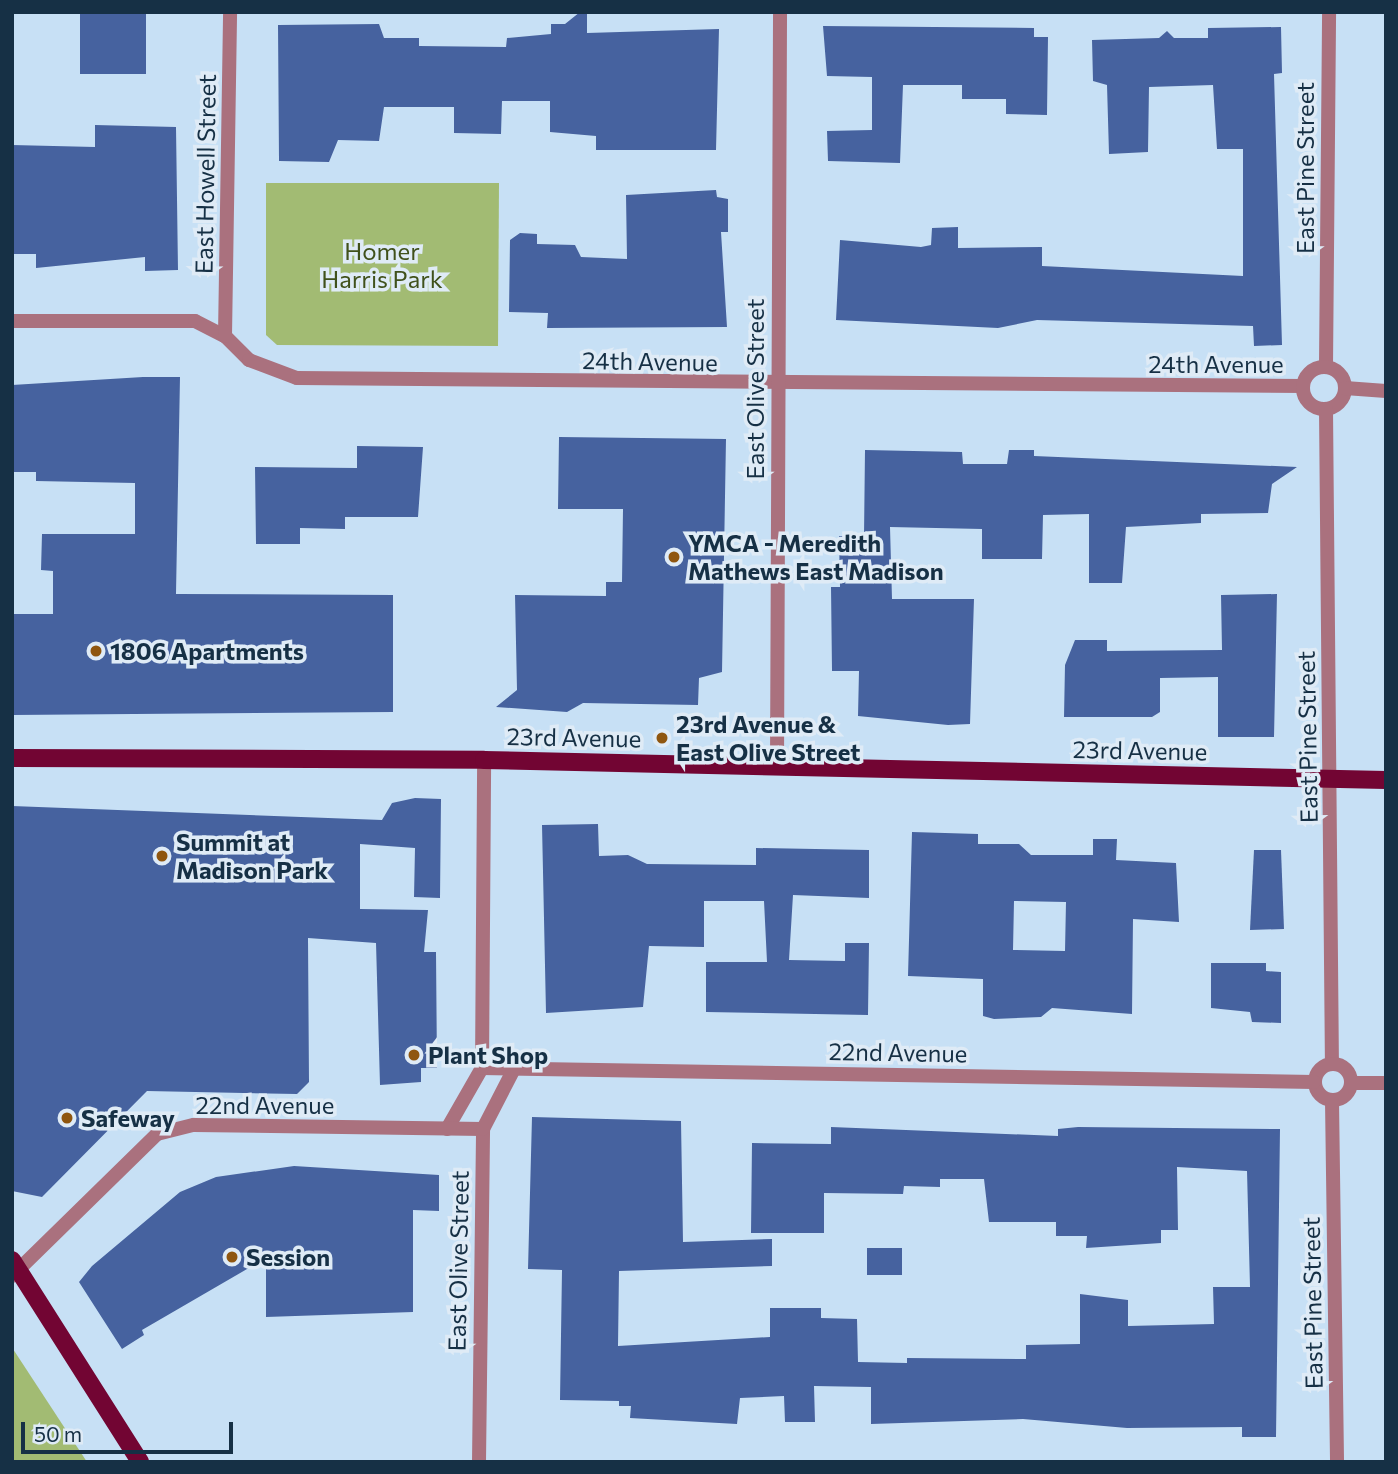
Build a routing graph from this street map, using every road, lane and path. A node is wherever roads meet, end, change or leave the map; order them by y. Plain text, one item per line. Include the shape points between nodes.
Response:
1 (230, 12) edge
2 (780, 12) edge
3 (1329, 12) edge
4 (12, 321) edge
5 (225, 336) junction
6 (1326, 366) junction
7 (777, 386) junction
8 (1303, 386) junction
9 (1345, 388) junction
10 (1386, 391) edge
11 (1326, 409) junction
12 (12, 758) edge
13 (484, 760) junction
14 (777, 767) junction
15 (1330, 779) junction
16 (1386, 780) edge
17 (1332, 1064) junction
18 (482, 1068) junction
19 (514, 1069) junction
20 (1314, 1082) junction
21 (1351, 1083) junction
22 (1386, 1083) edge
23 (1332, 1101) junction
24 (447, 1129) junction
25 (483, 1129) junction
26 (14, 1268) edge
27 (139, 1462) edge
28 (479, 1462) edge
29 (1337, 1462) edge

1 - 5 street, East Howell Street
2 - 7 street, East Olive Street
3 - 6 street, East Pine Street
4 - 5 street, 24th Avenue via 195,321
5 - 7 street, 24th Avenue via 250,360 297,378
6 - 8 street via 1312,370
6 - 9 street via 1339,373
7 - 8 street, 24th Avenue
7 - 14 street, East Olive Street
8 - 11 street via 1308,402
9 - 10 street
9 - 11 street via 1338,403
11 - 15 street, East Pine Street
12 - 13 main road, 23rd Avenue
13 - 14 main road, 23rd Avenue
13 - 18 street
14 - 15 main road, 23rd Avenue
15 - 16 main road, 23rd Avenue
15 - 17 street, East Pine Street
17 - 20 street via 1318,1070
17 - 21 street via 1346,1069
18 - 19 street, 22nd Avenue
18 - 24 street
19 - 20 street, 22nd Avenue
19 - 25 street, East Olive Street
20 - 23 street via 1318,1094
21 - 22 street
21 - 23 street via 1345,1096
23 - 29 street, East Pine Street
24 - 25 street, 22nd Avenue
24 - 26 street, 22nd Avenue via 194,1125 157,1134
25 - 28 street, East Olive Street
26 - 27 main road

